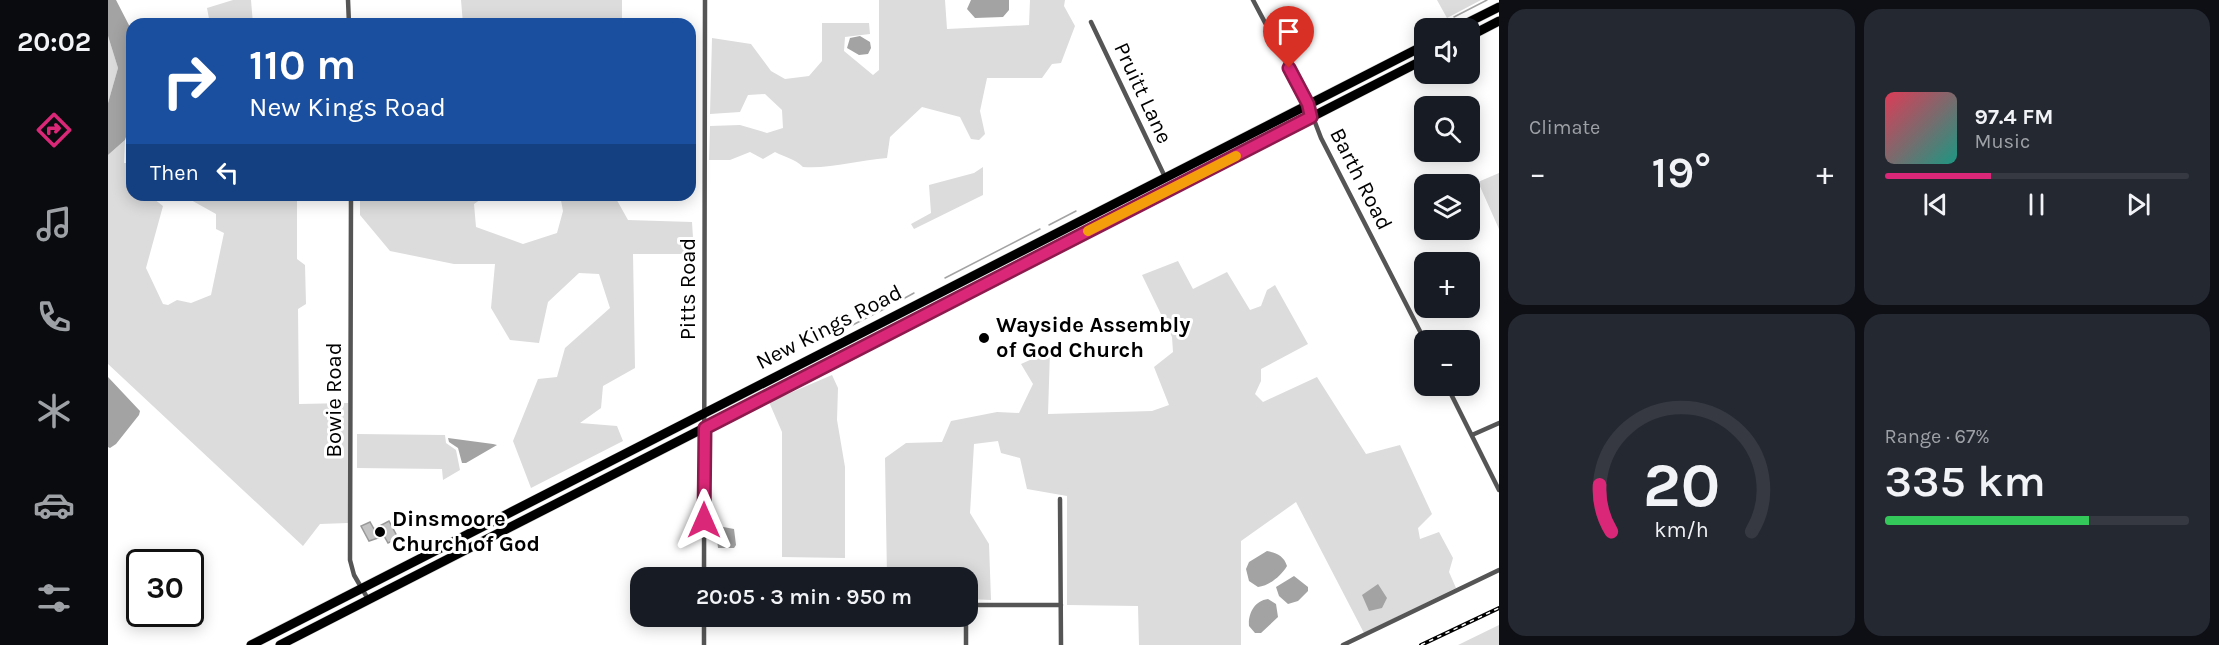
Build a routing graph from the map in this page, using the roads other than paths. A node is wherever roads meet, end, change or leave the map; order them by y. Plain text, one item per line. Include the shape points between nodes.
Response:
1 (348, 0) edge
2 (705, 0) edge
3 (1253, 0) edge
4 (1499, 7) edge
5 (349, 18) edge
6 (1477, 18) edge
7 (1499, 21) edge
8 (1091, 22) dead end
9 (1480, 31) edge
10 (1414, 51) edge
11 (1414, 65) edge
12 (1308, 104) junction
13 (1311, 117) junction
14 (1165, 178) junction
15 (351, 201) edge
16 (1104, 208) junction
17 (1110, 220) junction
18 (903, 312) junction
19 (909, 323) junction
20 (1419, 330) edge
21 (1453, 396) edge
22 (705, 413) junction
23 (1499, 423) edge
24 (705, 428) junction
25 (1473, 435) junction
26 (1499, 490) edge
27 (1060, 499) dead end
28 (529, 503) junction
29 (535, 514) junction
30 (704, 567) edge
31 (1499, 570) edge
32 (362, 588) junction
33 (369, 599) junction
34 (978, 605) edge
35 (1061, 605) junction
36 (316, 612) junction
37 (324, 622) junction
38 (704, 627) edge
39 (966, 627) edge
40 (251, 645) edge
41 (280, 645) edge
42 (704, 645) edge
43 (966, 645) edge
44 (1061, 645) edge
45 (1343, 645) edge

1 - 5 street
2 - 22 street, Pitts Road
3 - 12 street, Barth Road
4 - 6 highway
7 - 9 highway
8 - 14 street, Pruitt Lane
10 - 12 highway, New Kings Road
11 - 13 highway, New Kings Road
12 - 13 street, Barth Road
12 - 14 highway, New Kings Road
13 - 17 highway, New Kings Road
13 - 20 street, Barth Road
14 - 16 highway, New Kings Road
15 - 32 street, Bowie Road via 350,560
16 - 17 street
16 - 18 highway, New Kings Road
17 - 19 highway, New Kings Road
18 - 19 street
18 - 22 highway, New Kings Road
19 - 24 highway, New Kings Road
21 - 25 street
22 - 24 street, Pitts Road
22 - 28 highway, New Kings Road
23 - 25 street
24 - 29 highway, New Kings Road
24 - 30 street, Pitts Road
25 - 26 street
27 - 35 street
28 - 29 street
28 - 32 highway, New Kings Road
29 - 33 highway, New Kings Road
31 - 45 street
32 - 33 street, Bowie Road
32 - 36 highway, New Kings Road
33 - 37 highway, New Kings Road
34 - 35 street
35 - 44 street
36 - 37 street
36 - 40 highway, New Kings Road
37 - 41 highway, New Kings Road
38 - 42 street
39 - 43 street

